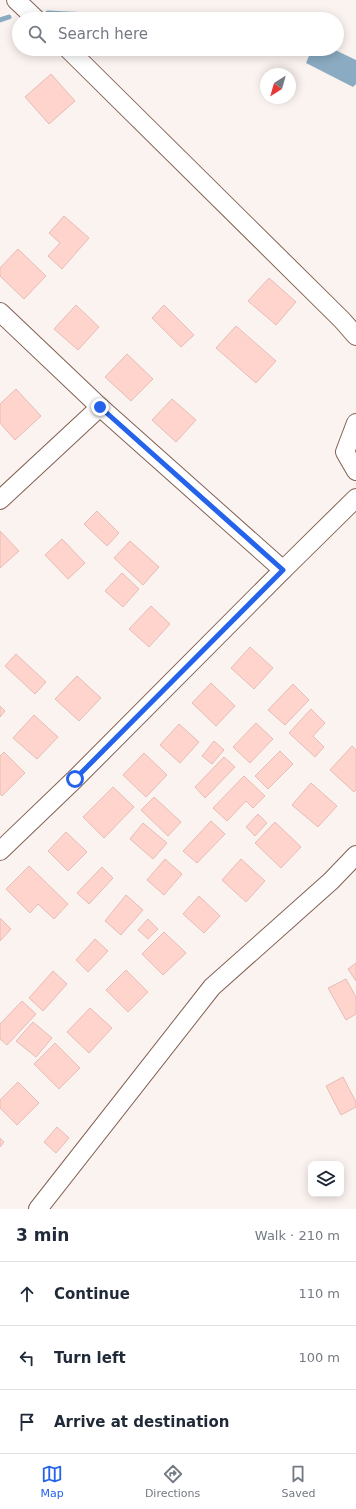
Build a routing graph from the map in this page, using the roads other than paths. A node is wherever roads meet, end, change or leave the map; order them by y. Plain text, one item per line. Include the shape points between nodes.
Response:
1 (16, 0) edge
2 (29, 12) edge
3 (75, 56) edge
4 (0, 312) edge
5 (356, 336) edge
6 (100, 407) junction
7 (356, 423) edge
8 (356, 470) edge
9 (356, 498) edge
10 (0, 500) edge
11 (283, 570) junction
12 (0, 851) edge
13 (356, 855) edge
14 (38, 1209) edge

1 - 2 street
3 - 5 street
4 - 6 street
6 - 10 street
6 - 11 street
7 - 8 street via 345,452
9 - 11 street
11 - 12 street
13 - 14 street via 331,881 212,987

